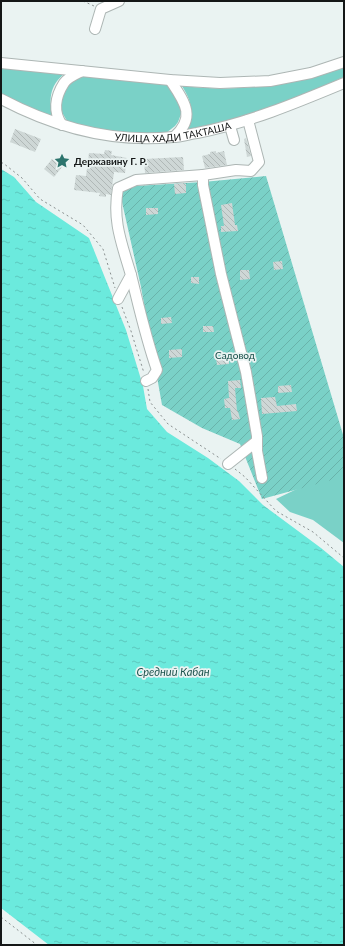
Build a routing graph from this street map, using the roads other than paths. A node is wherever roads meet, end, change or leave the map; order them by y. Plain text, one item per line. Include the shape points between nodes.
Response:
1 (118, 1) edge
2 (95, 29) dead end
3 (344, 62) edge
4 (1, 63) edge
5 (82, 71) junction
6 (170, 80) junction
7 (344, 84) edge
8 (1, 99) edge
9 (248, 120) junction
10 (62, 125) junction
11 (230, 126) junction
12 (174, 138) junction
13 (234, 140) dead end
14 (203, 174) junction
15 (131, 275) junction
16 (118, 299) road end
17 (146, 381) road end
18 (257, 441) junction
19 (228, 464) road end
20 (262, 478) dead end

1 - 2 street via 101,9
3 - 6 street via 311,73 270,80 220,83
4 - 5 street
5 - 6 street
5 - 10 street via 64,83 57,98 57,115
6 - 12 street via 185,103 187,112 183,128
7 - 9 street, УЛИЦА ХАДИ ТАКТАША
8 - 10 street, УЛИЦА ХАДИ ТАКТАША
9 - 11 street, УЛИЦА ХАДИ ТАКТАША
9 - 14 street via 259,162 251,171
10 - 12 street, УЛИЦА ХАДИ ТАКТАША via 110,136
11 - 12 street, УЛИЦА ХАДИ ТАКТАША
11 - 13 street
14 - 15 street via 136,180 118,188 116,222
14 - 18 street via 221,274 246,372
15 - 16 street
15 - 17 street via 157,370 152,378
18 - 19 street
18 - 20 street

